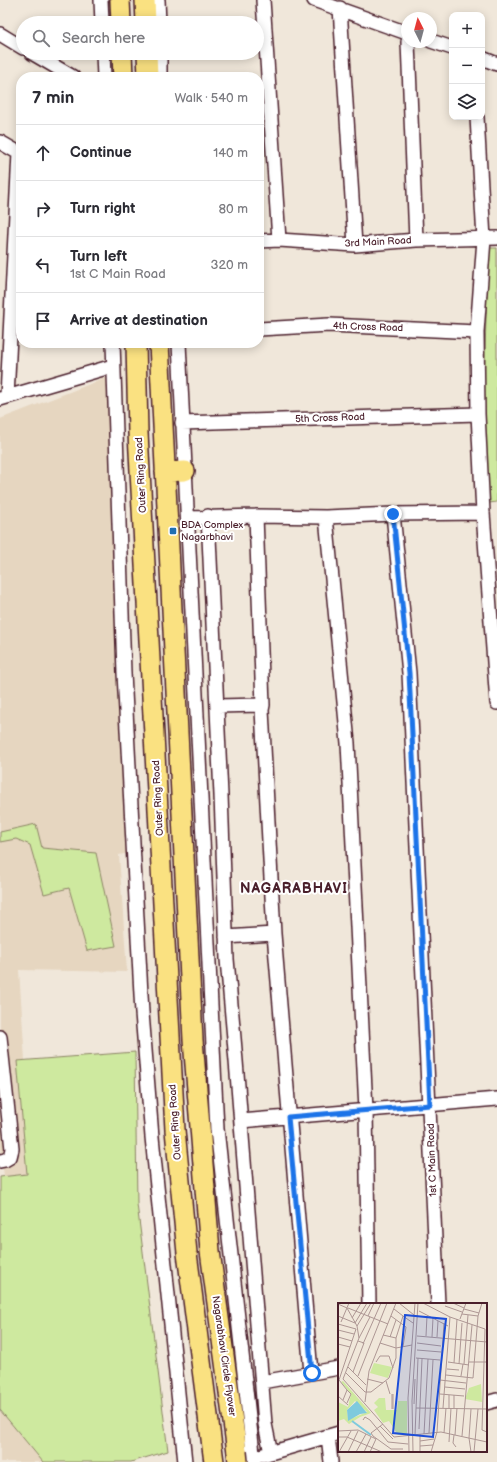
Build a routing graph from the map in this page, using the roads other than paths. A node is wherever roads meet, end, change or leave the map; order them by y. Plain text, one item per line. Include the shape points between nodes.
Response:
1 (101, 0) edge
2 (120, 0) edge
3 (145, 0) edge
4 (158, 0) edge
5 (263, 0) edge
6 (314, 0) edge
7 (340, 8) junction
8 (102, 16) edge
9 (121, 16) edge
10 (146, 16) edge
11 (159, 16) edge
12 (401, 31) edge
13 (0, 34) edge
14 (437, 43) edge
15 (16, 44) edge
16 (449, 47) edge
17 (408, 48) edge
18 (485, 59) edge
19 (44, 60) edge
20 (103, 60) edge
21 (122, 60) edge
22 (147, 60) edge
23 (160, 60) edge
24 (497, 64) edge
25 (64, 72) edge
26 (104, 72) edge
27 (123, 72) edge
28 (148, 72) edge
29 (160, 72) edge
30 (477, 120) edge
31 (0, 142) edge
32 (16, 151) edge
33 (16, 214) edge
34 (497, 238) edge
35 (484, 239) junction
36 (279, 240) junction
37 (416, 240) junction
38 (264, 241) edge
39 (355, 245) junction
40 (264, 329) edge
41 (477, 332) junction
42 (113, 348) edge
43 (136, 348) edge
44 (159, 348) edge
45 (179, 348) edge
46 (114, 366) junction
47 (4, 398) edge
48 (478, 414) junction
49 (182, 423) junction
50 (185, 471) junction
51 (165, 472) junction
52 (483, 513) junction
53 (393, 514) junction
54 (208, 516) junction
55 (256, 516) junction
56 (326, 517) junction
57 (188, 518) junction
58 (497, 703) edge
59 (263, 705) junction
60 (217, 706) junction
61 (274, 934) junction
62 (226, 937) junction
63 (0, 1037) edge
64 (497, 1099) edge
65 (430, 1105) junction
66 (366, 1110) junction
67 (288, 1117) junction
68 (241, 1121) junction
69 (0, 1161) edge
70 (369, 1303) edge
71 (438, 1303) edge
72 (338, 1368) edge
73 (312, 1373) junction
74 (262, 1382) junction
75 (497, 1400) edge
76 (487, 1403) edge
77 (333, 1434) edge
78 (272, 1453) junction
79 (234, 1459) edge
80 (185, 1462) edge
81 (331, 1462) edge

1 - 8 street
2 - 9 highway
3 - 10 highway
4 - 11 street
5 - 36 street
6 - 7 street
7 - 12 street
7 - 39 street
13 - 15 street
14 - 16 street
17 - 37 street
18 - 24 street
19 - 25 street
20 - 26 street
21 - 27 highway
22 - 28 highway
23 - 29 street
30 - 35 street
31 - 32 street
33 - 47 street
34 - 35 street, 3rd Main Road
35 - 37 street, 3rd Main Road
35 - 41 street
36 - 38 street, 3rd Main Road
36 - 39 street, 3rd Main Road
37 - 39 street, 3rd Main Road
40 - 41 street, 4th Cross Road via 329,325
41 - 48 street
42 - 46 street
43 - 79 highway, Outer Ring Road via 138,433 175,1122 187,1253
44 - 51 highway
45 - 49 street
46 - 47 street
46 - 80 street via 124,673 142,1013
48 - 49 street, 5th Cross Road
48 - 52 street
49 - 50 street
50 - 51 highway
50 - 57 street
51 - 79 highway, Nagarabhavi Circle Flyover via 193,1040 210,1250
52 - 53 street
52 - 58 street
53 - 56 street
53 - 65 street, 1st C Main Road via 409,673
54 - 55 street
54 - 57 street
54 - 60 street
55 - 56 street
55 - 59 street
56 - 66 street via 348,743
57 - 79 street
59 - 60 street
59 - 61 street
60 - 62 street
61 - 62 street
61 - 67 street
62 - 68 street
63 - 69 street via 12,1149 10,1157
64 - 65 street
65 - 66 street
65 - 71 street, 1st C Main Road
66 - 67 street
66 - 70 street
67 - 68 street
67 - 73 street
68 - 74 street
72 - 73 street
73 - 74 street
74 - 78 street
75 - 76 street
77 - 78 street
77 - 81 street
78 - 79 street

